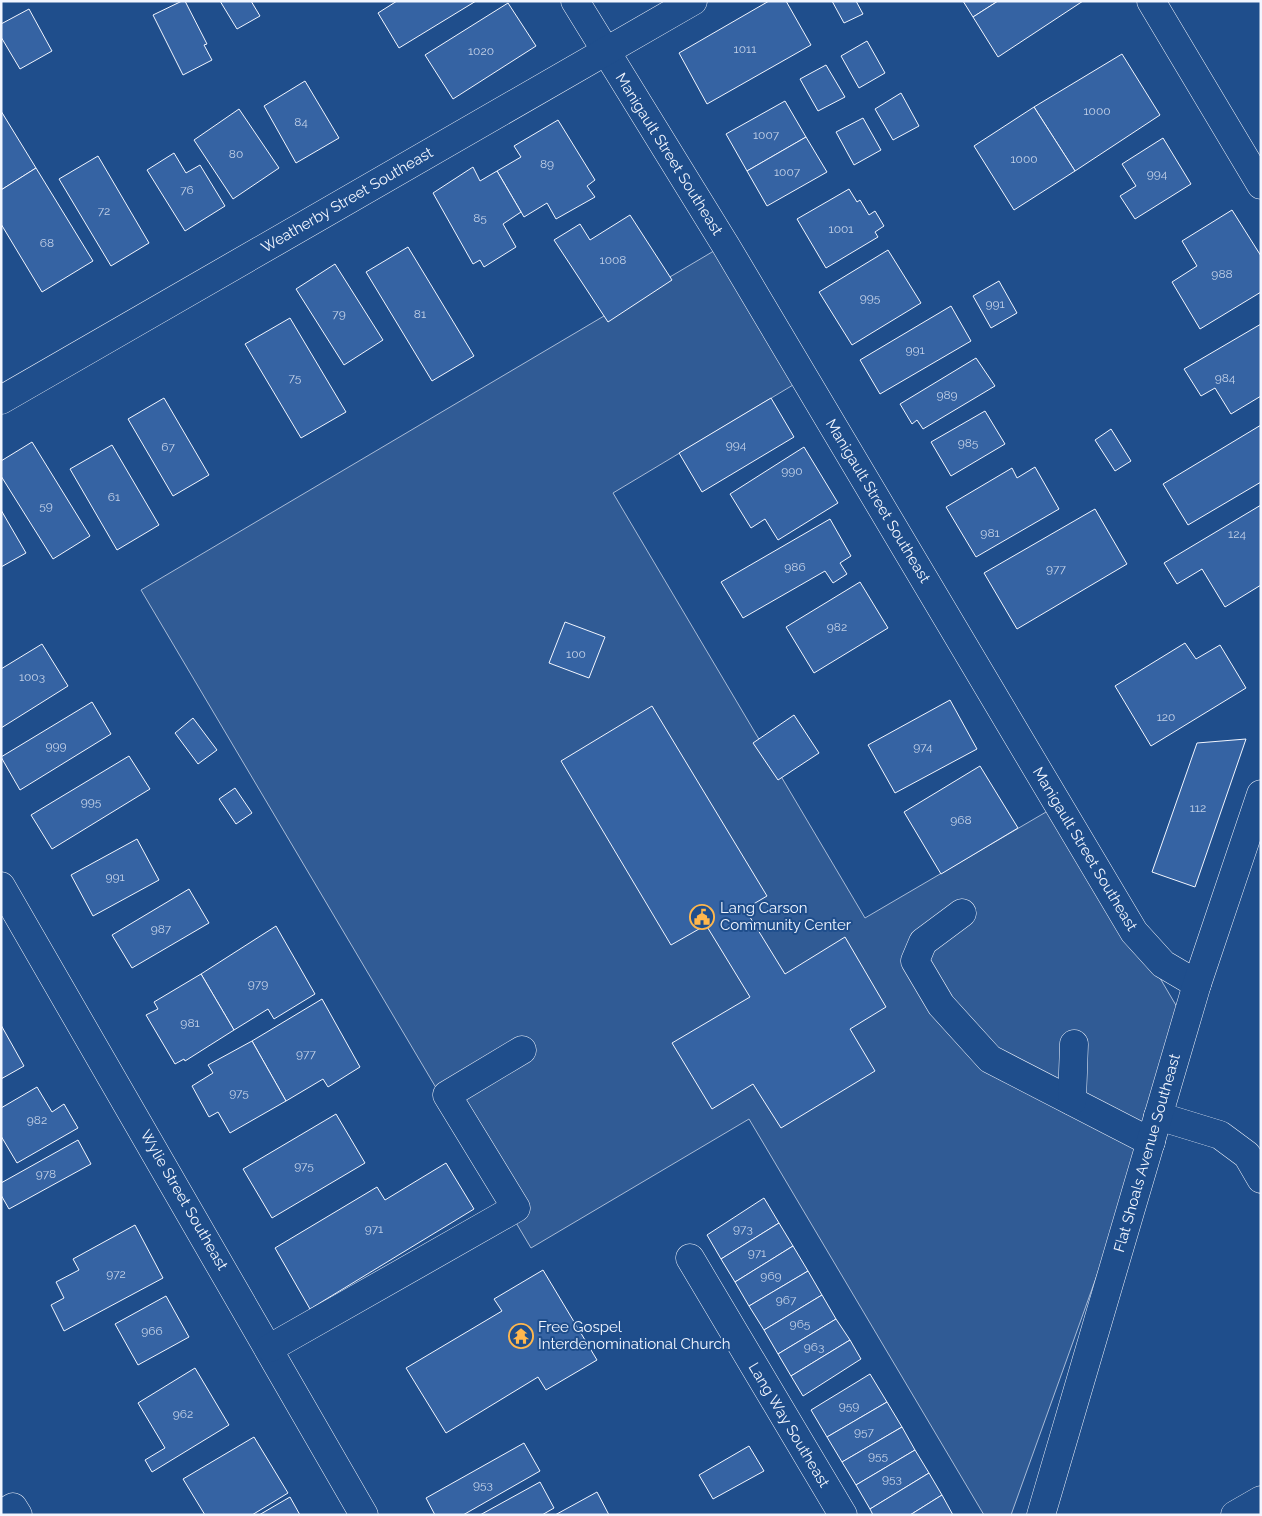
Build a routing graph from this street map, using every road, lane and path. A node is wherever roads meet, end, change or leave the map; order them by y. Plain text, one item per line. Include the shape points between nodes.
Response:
1 (575, 1) edge
2 (693, 1) edge
3 (1151, 1) edge
4 (605, 52) junction
5 (1261, 185) edge
6 (2, 398) edge
7 (1260, 801) edge
8 (1, 886) edge
9 (962, 913) dead end
10 (1197, 984) junction
11 (1074, 1044) dead end
12 (522, 1050) dead end
13 (1072, 1101) junction
14 (1154, 1129) junction
15 (1261, 1178) edge
16 (690, 1258) dead end
17 (270, 1348) junction
18 (1261, 1500) edge
19 (1, 1514) edge
20 (18, 1515) edge
21 (364, 1515) edge
22 (843, 1515) edge
23 (1041, 1515) edge
24 (1235, 1515) edge

1 - 4 street, Manigault Street Southeast
2 - 4 street, Weatherby Street Southeast
3 - 5 street
4 - 6 street, Weatherby Street Southeast
4 - 10 street, Manigault Street Southeast via 731,254 1134,932 1163,964
7 - 10 street, Flat Shoals Avenue Southeast
8 - 17 street, Wylie Street Southeast
9 - 13 street via 923,942 915,961 941,1005 990,1059
10 - 14 street, Flat Shoals Avenue Southeast
11 - 13 street
12 - 17 street via 447,1095 516,1208
13 - 14 street
14 - 15 street via 1220,1135 1247,1155
14 - 23 street, Flat Shoals Avenue Southeast
16 - 22 street, Lang Way Southeast
17 - 21 street, Wylie Street Southeast
18 - 24 street
19 - 20 street via 13,1507

